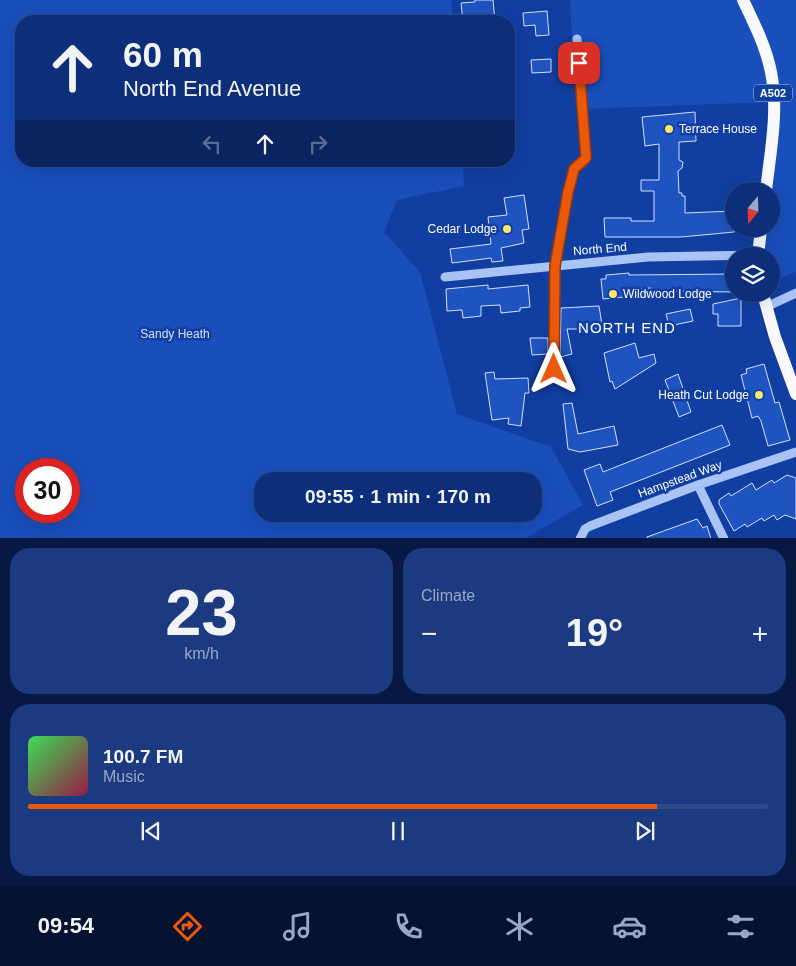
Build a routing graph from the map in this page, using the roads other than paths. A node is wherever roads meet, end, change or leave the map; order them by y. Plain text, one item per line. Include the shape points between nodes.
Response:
1 (743, 0) edge
2 (577, 39) dead end
3 (767, 182) edge
4 (725, 256) edge
5 (555, 266) junction
6 (445, 277) dead end
7 (796, 293) edge
8 (765, 302) edge
9 (766, 307) junction
10 (554, 369) dead end
11 (796, 394) edge
12 (796, 452) edge
13 (698, 485) junction
14 (580, 538) edge
15 (724, 538) edge

1 - 3 main road, A502 via 762,39 772,72 774,102
2 - 5 street via 586,158 574,169
4 - 5 street, North End via 648,257
5 - 6 street, North End
5 - 10 street
7 - 9 street
8 - 9 main road
9 - 11 main road
12 - 13 street, Hampstead Way
13 - 14 street, Hampstead Way via 590,526
13 - 15 street

